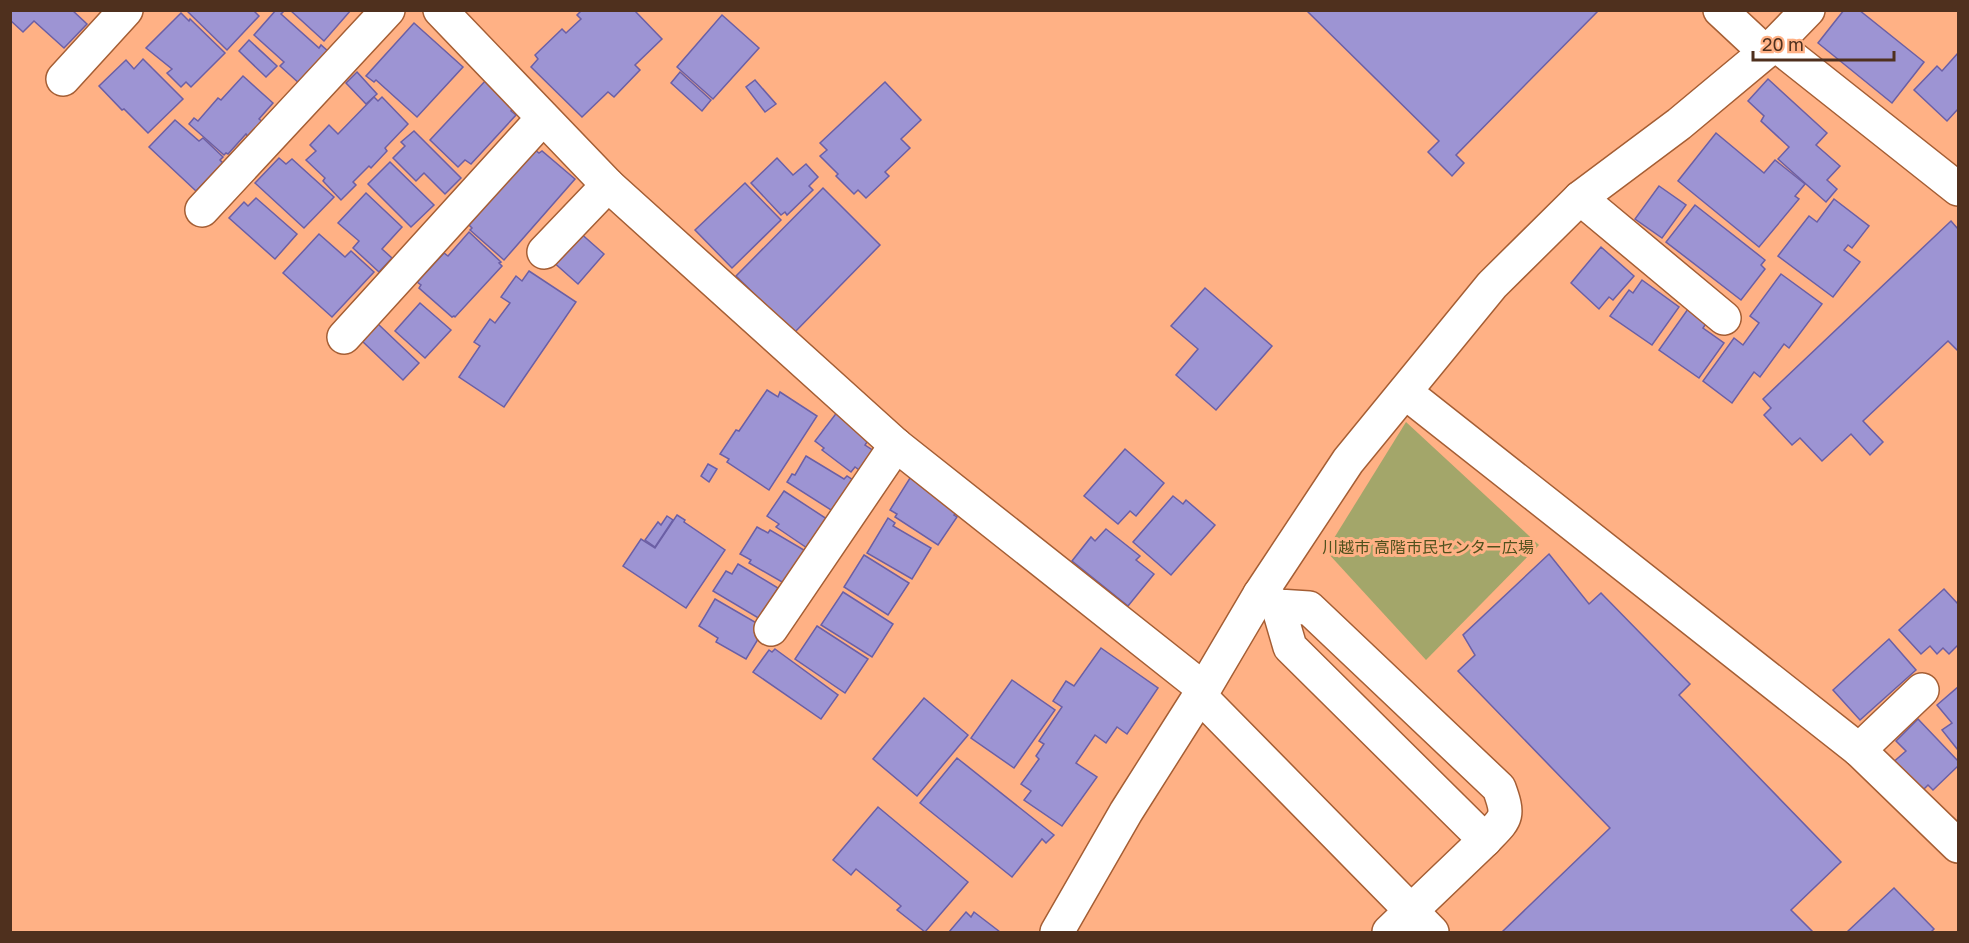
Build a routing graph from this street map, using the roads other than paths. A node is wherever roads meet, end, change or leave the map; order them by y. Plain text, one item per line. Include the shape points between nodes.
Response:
1 (126, 10) edge
2 (388, 10) edge
3 (440, 10) edge
4 (1720, 10) edge
5 (1808, 10) edge
6 (1770, 48) junction
7 (63, 79) dead end
8 (543, 118) junction
9 (608, 185) junction
10 (1959, 189) edge
11 (1580, 198) junction
12 (202, 210) dead end
13 (544, 252) dead end
14 (1724, 318) dead end
15 (344, 337) dead end
16 (1405, 392) junction
17 (896, 445) junction
18 (1269, 600) junction
19 (771, 628) dead end
20 (1922, 690) dead end
21 (1202, 692) junction
22 (1859, 750) junction
23 (1485, 840) junction
24 (1959, 846) edge
25 (1410, 925) edge
26 (1057, 933) edge

1 - 7 street
2 - 12 street
3 - 8 street
4 - 6 street
5 - 6 street
6 - 10 street
6 - 11 street via 1679,124
8 - 9 street
8 - 15 street
9 - 13 street
9 - 17 street
11 - 14 street
11 - 16 street via 1492,285
16 - 18 street via 1348,461
16 - 22 street
17 - 19 street
17 - 21 street
18 - 21 street
18 - 23 street via 1290,647
18 - 23 street via 1309,609 1499,788 1505,806 1504,820
20 - 22 street
21 - 25 street
21 - 26 street via 1126,812
22 - 24 street
23 - 25 street

